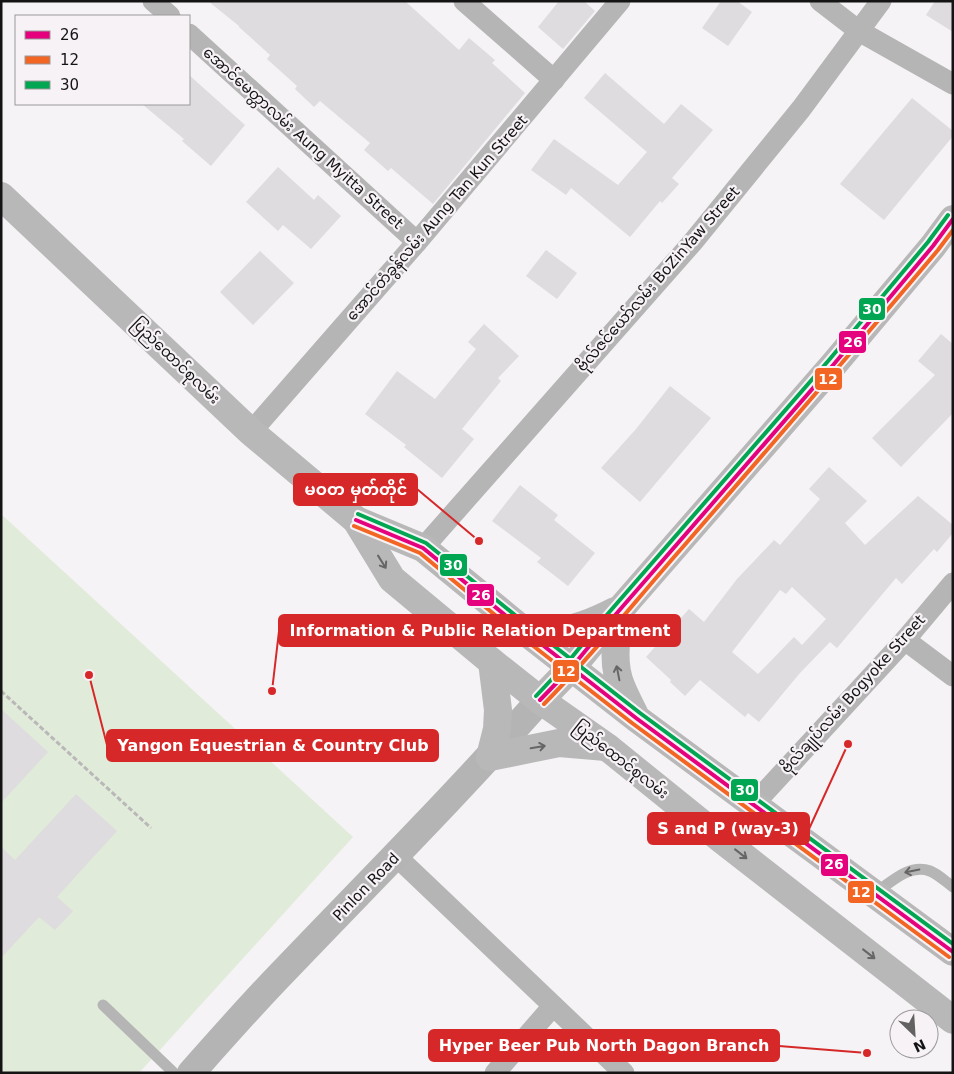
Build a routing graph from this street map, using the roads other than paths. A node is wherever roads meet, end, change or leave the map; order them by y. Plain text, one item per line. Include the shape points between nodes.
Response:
1 (153, 1) edge
2 (464, 1) edge
3 (620, 1) edge
4 (820, 1) edge
5 (880, 1) edge
6 (169, 15) edge
7 (860, 31) junction
8 (190, 35) edge
9 (554, 80) junction
10 (953, 84) edge
11 (1, 196) edge
12 (953, 219) edge
13 (417, 242) junction
14 (251, 432) junction
15 (356, 520) junction
16 (423, 548) junction
17 (953, 583) edge
18 (621, 609) junction
19 (522, 629) junction
20 (905, 640) junction
21 (492, 662) junction
22 (572, 667) junction
23 (953, 676) edge
24 (540, 700) junction
25 (636, 718) junction
26 (608, 747) junction
27 (490, 757) junction
28 (753, 805) junction
29 (396, 856) junction
30 (953, 887) edge
31 (874, 894) junction
32 (953, 952) edge
33 (104, 1005) dead end
34 (553, 1006) junction
35 (953, 1020) edge
36 (174, 1073) edge
37 (190, 1073) edge
38 (495, 1073) edge
39 (624, 1073) edge

1 - 6 street
2 - 9 street
3 - 9 street, အောင်တံခွန်လမ်း Aung Tan Kun Street
4 - 7 street
5 - 7 street, ဗိုလ်ဇင်ယော်လမ်း BoZinYaw Street
7 - 10 street
7 - 16 street, ဗိုလ်ဇင်ယော်လမ်း BoZinYaw Street via 692,243
8 - 13 street, အောင်မေတ္တာလမ်း Aung Myitta Street
9 - 13 street, အောင်တံခွန်လမ်း Aung Tan Kun Street
11 - 14 main road, ပြည်ထောင်စုလမ်း
12 - 18 main road via 834,364
13 - 14 street, အောင်တံခွန်လမ်း Aung Tan Kun Street
14 - 15 main road, ပြည်ထောင်စုလမ်း
15 - 16 main road, ပြည်ထောင်စုလမ်း
15 -> 21 main road, ပြည်ထောင်စုလမ်း via 392,579
16 - 19 main road, ပြည်ထောင်စုလမ်း
17 - 20 street, ဗိုလ်ချုပ်လမ်း Bogyoke Street
18 - 19 main road via 566,630
18 - 22 main road
25 -> 18 main road via 619,680 616,662
19 - 22 main road, ပြည်ထောင်စုလမ်း
20 - 23 street
20 - 28 street, ဗိုလ်ချုပ်လမ်း Bogyoke Street
21 - 24 main road, ပြည်ထောင်စုလမ်း
21 - 27 main road via 498,710
22 - 24 main road
22 - 25 main road, ပြည်ထောင်စုလမ်း
24 - 26 main road, ပြည်ထောင်စုလမ်း
24 - 27 main road, Pinlon Road
25 - 28 main road, ပြည်ထောင်စုလမ်း
27 -> 26 main road via 559,743
26 -> 35 main road, ပြည်ထောင်စုလမ်း
27 - 29 main road, Pinlon Road
28 - 31 main road, ပြည်ထောင်စုလမ်း
29 - 34 street
29 - 37 main road, Pinlon Road
30 -> 31 lane via 931,871 918,869 904,872
31 - 32 main road, ပြည်ထောင်စုလမ်း
33 - 36 lane
34 - 38 street
34 - 39 street

